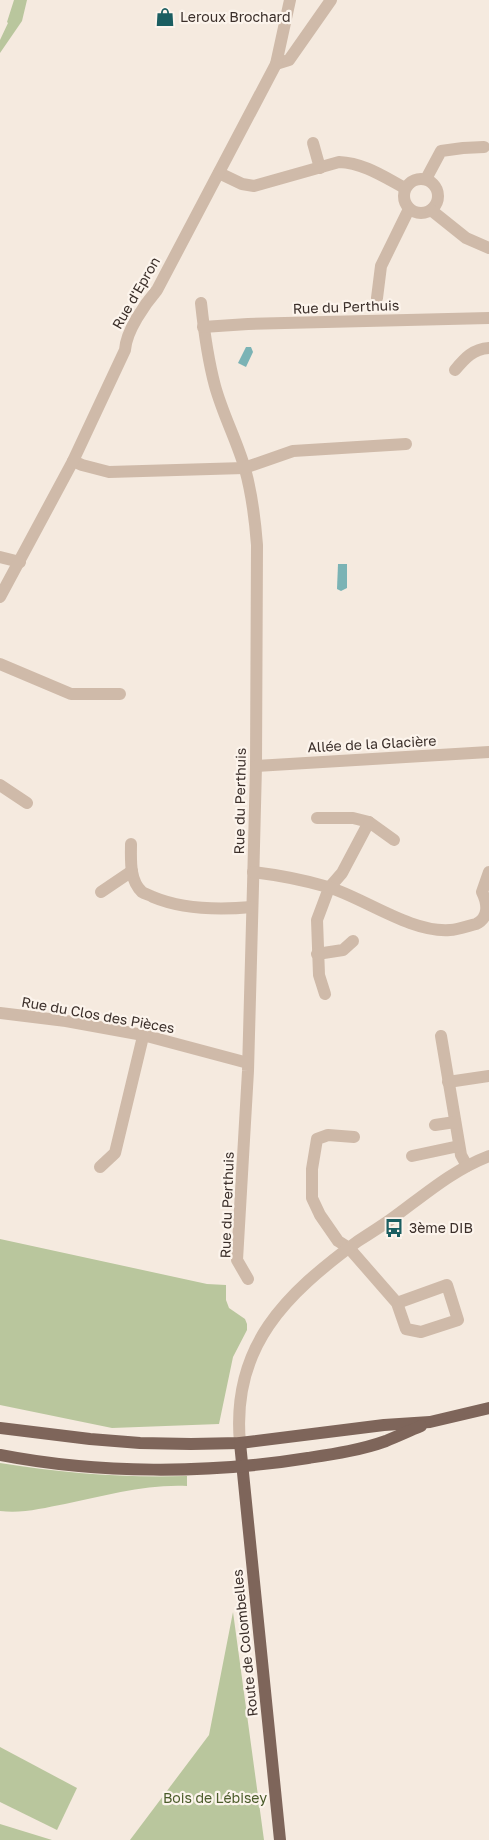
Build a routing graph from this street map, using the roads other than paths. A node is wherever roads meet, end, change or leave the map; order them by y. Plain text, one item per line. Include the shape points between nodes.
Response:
1 (290, 0) edge
2 (331, 0) edge
3 (276, 64) junction
4 (313, 143) dead end
5 (484, 147) dead end
6 (320, 168) junction
7 (219, 173) junction
8 (426, 179) junction
9 (405, 188) junction
10 (409, 209) junction
11 (430, 210) junction
12 (489, 248) edge
13 (377, 298) dead end
14 (201, 304) dead end
15 (489, 318) edge
16 (203, 327) junction
17 (489, 348) edge
18 (455, 370) dead end
19 (406, 444) dead end
20 (73, 461) junction
21 (244, 468) junction
22 (0, 557) edge
23 (20, 562) junction
24 (0, 597) edge
25 (0, 664) edge
26 (120, 694) dead end
27 (489, 752) edge
28 (256, 766) junction
29 (0, 785) edge
30 (27, 803) dead end
31 (317, 818) dead end
32 (369, 822) junction
33 (394, 840) dead end
34 (131, 844) dead end
35 (132, 871) junction
36 (253, 872) junction
37 (489, 872) edge
38 (329, 888) junction
39 (101, 892) dead end
40 (252, 906) junction
41 (353, 941) dead end
42 (317, 954) junction
43 (325, 994) dead end
44 (0, 1013) edge
45 (145, 1030) junction
46 (440, 1036) dead end
47 (248, 1063) junction
48 (489, 1076) edge
49 (448, 1082) junction
50 (455, 1122) junction
51 (435, 1125) dead end
52 (354, 1137) dead end
53 (459, 1146) junction
54 (412, 1156) dead end
55 (489, 1156) edge
56 (467, 1166) junction
57 (100, 1167) dead end
58 (349, 1248) junction
59 (248, 1279) dead end
60 (396, 1303) junction
61 (489, 1408) edge
62 (430, 1422) junction
63 (0, 1428) edge
64 (240, 1443) junction
65 (0, 1455) edge
66 (242, 1466) junction
67 (280, 1840) edge

1 - 3 street, Rue d'Epron
2 - 3 street via 289,60
3 - 7 street, Rue d'Epron
4 - 6 street
5 - 8 street via 441,151
6 - 7 street via 254,186
6 - 9 street via 339,162 352,164 367,168
7 - 20 street, Rue d'Epron via 125,343 125,350
8 - 9 street via 412,181
8 - 11 street via 435,186 438,196
9 - 10 street via 404,199
10 - 11 street via 420,213
10 - 13 street via 381,266
11 - 12 street via 466,238
14 - 16 street, Rue du Perthuis
15 - 16 street, Rue du Perthuis
16 - 21 street, Rue du Perthuis via 215,387
17 - 18 street via 468,355
19 - 21 street via 293,451
20 - 21 street via 109,472
20 - 23 street, Rue d'Epron
21 - 28 street, Rue du Perthuis via 254,511 257,544
22 - 23 street
23 - 24 street, Rue d'Epron
25 - 26 street via 71,694
27 - 28 street, Allée de la Glacière
28 - 36 street, Rue du Perthuis
29 - 30 street
31 - 32 street via 353,818
32 - 33 street
32 - 38 street via 342,873
34 - 35 street
35 - 39 street
35 - 40 street via 143,892 170,904 200,908
36 - 38 street
36 - 40 street, Rue du Perthuis
37 - 38 street via 482,892 487,903 485,918 450,930 425,927
38 - 42 street via 316,920
40 - 47 street, Rue du Perthuis
41 - 42 street via 343,950
42 - 43 street
44 - 45 street, Rue du Clos des Pièces
45 - 47 street, Rue du Clos des Pièces
45 - 57 street via 115,1153
46 - 49 street
47 - 59 street, Rue du Perthuis via 237,1260
48 - 49 street
49 - 50 street
50 - 51 street
50 - 53 street
52 - 58 street via 328,1135 317,1139 312,1169 312,1198 338,1241
53 - 54 street
53 - 56 street
55 - 56 street
56 - 58 street
58 - 60 street
58 - 64 street via 288,1300 258,1342 246,1370 240,1400
60 - 60 street via 406,1329 421,1332 458,1320 448,1285
61 - 62 main road
62 - 64 main road
62 - 66 main road via 360,1448
63 - 64 main road via 132,1442
64 - 66 main road, Route de Colombelles
65 - 66 main road via 145,1469
66 - 67 main road, Route de Colombelles

